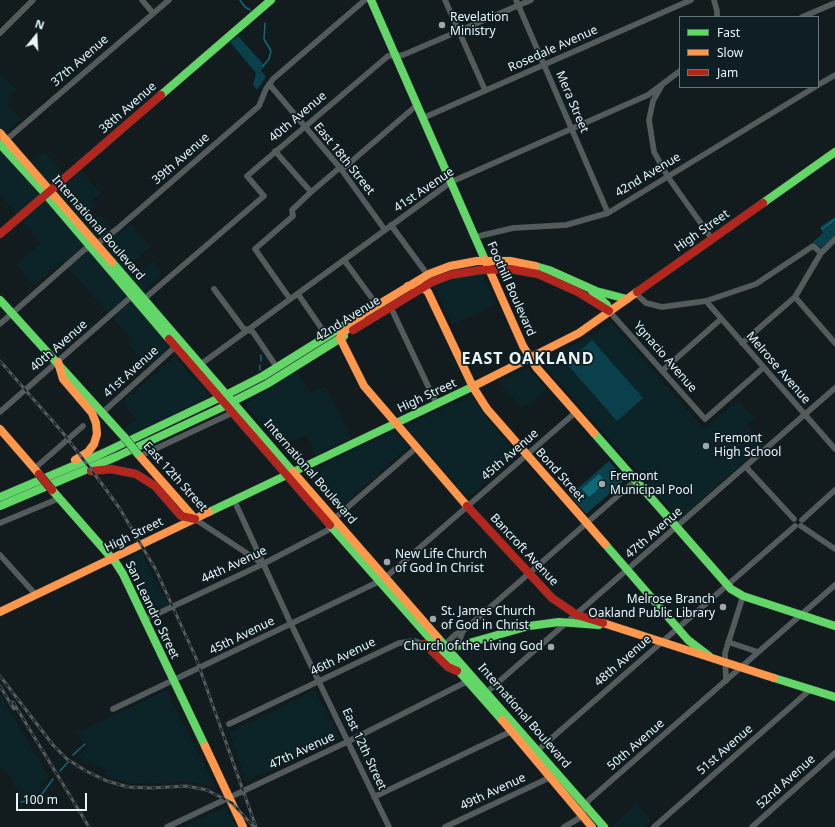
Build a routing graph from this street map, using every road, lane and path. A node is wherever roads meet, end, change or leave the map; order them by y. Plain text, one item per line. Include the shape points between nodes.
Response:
1 (32, 0) edge
2 (142, 0) edge
3 (169, 0) edge
4 (271, 0) edge
5 (365, 0) edge
6 (371, 0) edge
7 (445, 0) edge
8 (531, 0) edge
9 (691, 0) edge
10 (714, 0) edge
11 (517, 3) edge
12 (835, 3) edge
13 (153, 13) junction
14 (717, 16) edge
15 (804, 16) edge
16 (459, 31) junction
17 (0, 33) edge
18 (396, 55) junction
19 (544, 65) junction
20 (679, 71) edge
21 (835, 74) edge
22 (269, 84) junction
23 (819, 84) edge
24 (662, 86) junction
25 (813, 88) edge
26 (485, 90) junction
27 (648, 95) junction
28 (653, 101) junction
29 (417, 105) junction
30 (423, 118) junction
31 (304, 126) junction
32 (571, 129) junction
33 (0, 132) edge
34 (2, 143) edge
35 (275, 151) junction
36 (835, 152) edge
37 (341, 168) junction
38 (668, 177) junction
39 (451, 182) junction
40 (47, 192) junction
41 (311, 192) junction
42 (608, 213) junction
43 (391, 225) junction
44 (385, 230) junction
45 (0, 234) edge
46 (475, 237) junction
47 (712, 239) junction
48 (834, 242) edge
49 (92, 246) junction
50 (821, 253) junction
51 (344, 260) junction
52 (486, 260) junction
53 (424, 270) dead end
54 (489, 270) junction
55 (581, 285) junction
56 (408, 286) junction
57 (424, 287) junction
58 (214, 289) dead end
59 (636, 293) junction
60 (298, 294) junction
61 (132, 296) junction
62 (795, 297) junction
63 (627, 298) junction
64 (144, 299) junction
65 (290, 299) junction
66 (0, 300) edge
67 (706, 300) junction
68 (374, 301) dead end
69 (609, 311) junction
70 (393, 312) dead end
71 (12, 314) junction
72 (362, 314) junction
73 (721, 319) junction
74 (0, 324) edge
75 (248, 330) junction
76 (324, 332) dead end
77 (340, 338) junction
78 (742, 343) junction
79 (835, 343) edge
80 (175, 347) junction
81 (530, 358) junction
82 (58, 362) junction
83 (274, 363) dead end
84 (201, 364) junction
85 (763, 368) junction
86 (662, 371) junction
87 (474, 387) junction
88 (835, 388) edge
89 (227, 394) junction
90 (219, 398) junction
91 (233, 402) junction
92 (437, 405) junction
93 (225, 406) junction
94 (0, 412) edge
95 (576, 412) junction
96 (102, 413) junction
97 (232, 413) junction
98 (805, 415) junction
99 (395, 424) junction
100 (83, 426) dead end
101 (0, 429) edge
102 (416, 448) junction
103 (835, 449) edge
104 (139, 454) junction
105 (526, 455) junction
106 (746, 467) junction
107 (37, 472) junction
108 (290, 473) junction
109 (636, 480) junction
110 (29, 484) junction
111 (835, 490) edge
112 (31, 493) junction
113 (0, 496) edge
114 (60, 498) junction
115 (234, 500) junction
116 (0, 506) edge
117 (467, 506) junction
118 (195, 519) junction
119 (334, 519) junction
120 (587, 522) junction
121 (0, 523) edge
122 (799, 524) junction
123 (332, 528) junction
124 (677, 528) junction
125 (252, 540) junction
126 (238, 548) junction
127 (835, 549) edge
128 (0, 555) edge
129 (113, 559) junction
130 (263, 564) junction
131 (627, 571) junction
132 (528, 575) junction
133 (383, 579) junction
134 (727, 585) junction
135 (835, 585) edge
136 (36, 595) junction
137 (743, 596) junction
138 (0, 612) edge
139 (578, 615) junction
140 (800, 615) junction
141 (144, 620) junction
142 (569, 623) junction
143 (291, 624) junction
144 (612, 626) junction
145 (835, 626) edge
146 (678, 628) junction
147 (463, 631) junction
148 (661, 642) junction
149 (728, 642) junction
150 (424, 644) junction
151 (444, 647) junction
152 (457, 647) junction
153 (758, 652) junction
154 (710, 657) junction
155 (725, 662) junction
156 (742, 667) junction
157 (460, 672) junction
158 (173, 680) junction
159 (726, 680) junction
160 (468, 681) junction
161 (320, 682) junction
162 (811, 689) junction
163 (487, 692) junction
164 (835, 698) edge
165 (113, 709) dead end
166 (228, 724) dead end
167 (512, 731) junction
168 (348, 742) junction
169 (538, 750) junction
170 (835, 753) edge
171 (551, 777) junction
172 (229, 797) junction
173 (374, 797) junction
174 (586, 806) junction
175 (581, 814) junction
176 (167, 827) edge
177 (244, 827) edge
178 (389, 827) edge
179 (445, 827) edge
180 (564, 827) edge
181 (592, 827) edge
182 (604, 827) edge
183 (654, 827) edge
184 (752, 827) edge

1 - 17 street
2 - 13 street
3 - 13 street, 37th Avenue
4 - 40 main road, 38th Avenue
5 - 22 street, 39th Avenue
6 - 18 main road, Foothill Boulevard
7 - 16 street
8 - 11 street, 40th Avenue
9 - 19 street, Rosedale Avenue
10 - 14 street
11 - 16 street, 40th Avenue
11 - 19 street, Mera Street
12 - 15 street
13 - 34 street, 37th Avenue
16 - 18 street, 40th Avenue via 403,55
16 - 26 street
18 - 29 main road, Foothill Boulevard
18 - 31 street, 40th Avenue via 388,56
19 - 26 street, Rosedale Avenue
19 - 32 street, Mera Street
20 - 24 street, 41st Avenue
21 - 23 street
22 - 31 street, East 18th Street
22 - 49 street, 39th Avenue via 259,106 117,229
24 - 27 street, 41st Avenue
24 - 28 street
25 - 38 street, 42nd Avenue
26 - 30 street, Rosedale Avenue
27 - 28 street
27 - 32 street, 41st Avenue
28 - 38 street via 649,120 651,137 654,152
29 - 30 main road, Foothill Boulevard
29 - 37 street
30 - 39 main road, Foothill Boulevard
31 - 35 street, 40th Avenue
31 - 37 street, East 18th Street
32 - 39 street, 41st Avenue
32 - 42 street, Mera Street
33 - 34 main road, International Boulevard
34 - 40 main road, International Boulevard
35 - 41 street
35 - 64 street, 40th Avenue via 247,176 264,196
36 - 47 main road, High Street
37 - 41 street
37 - 44 street, East 18th Street
38 - 42 street, 42nd Avenue
38 - 47 street
39 - 43 street, 41st Avenue
39 - 46 main road, Foothill Boulevard
40 - 45 main road, 38th Avenue
40 - 49 main road, International Boulevard
41 - 65 street via 292,210 293,216 256,249
42 - 46 street, 42nd Avenue via 566,225 513,228
43 - 44 street, 41st Avenue
43 - 53 street
44 - 51 street, 41st Avenue
46 - 52 main road, Foothill Boulevard
47 - 59 main road, High Street
48 - 50 street
49 - 61 main road, International Boulevard
49 - 64 main road, International Boulevard
49 - 71 street, 39th Avenue via 84,250
50 - 62 street
50 - 67 street via 813,246 756,284
51 - 60 street, 41st Avenue
51 - 68 street
52 - 54 main road, Foothill Boulevard
52 - 55 main road, 42nd Avenue via 510,261 549,270
52 - 56 main road, 42nd Avenue via 440,270
54 - 57 main road, 42nd Avenue via 450,275
54 - 69 main road, 42nd Avenue via 519,270 547,277 585,295
54 - 81 main road, Foothill Boulevard
55 - 63 main road
55 - 69 main road via 602,299
56 - 57 main road via 418,284
56 - 72 main road, 42nd Avenue
57 - 77 main road, 42nd Avenue
57 - 87 main road, Bond Street
58 - 75 street via 243,328
59 - 63 main road, High Street
59 - 67 street via 646,304 662,306
60 - 65 street, 41st Avenue
60 - 76 street
61 - 80 main road, International Boulevard
61 - 82 street, 40th Avenue
62 - 78 street
62 - 79 street
63 - 69 main road, High Street
64 - 84 main road, International Boulevard
65 - 75 street, 41st Avenue
66 - 71 main road, East 12th Street
67 - 73 street, Melrose Avenue
69 - 81 main road, High Street via 579,333
69 - 86 street, Ygnacio Avenue
70 - 92 street
71 - 74 street, 39th Avenue
71 - 82 main road, East 12th Street
72 - 77 main road
72 - 89 main road, 42nd Avenue via 263,376
73 - 78 street, Melrose Avenue
73 - 86 street
75 - 83 street
75 - 84 street, 41st Avenue
77 - 91 main road, 42nd Avenue
77 - 99 main road, Bancroft Avenue via 364,386
78 - 85 street, Melrose Avenue
80 - 90 main road, International Boulevard
80 - 96 street, 41st Avenue
81 - 87 main road, High Street
81 - 95 main road, Foothill Boulevard
82 - 94 street, 40th Avenue
82 - 96 main road, East 12th Street
82 - 110 main road via 63,379 95,418 96,439 84,455
84 - 89 main road, International Boulevard
85 - 86 street, Ygnacio Avenue via 704,419
85 - 98 street, Melrose Avenue
87 - 92 main road, High Street
87 - 105 main road, Bond Street via 486,408
88 - 98 street, 47th Avenue
89 - 90 main road, 42nd Avenue
89 - 91 main road, International Boulevard
90 - 93 main road, International Boulevard
90 - 110 main road, 42nd Avenue
91 - 93 main road, 42nd Avenue
91 - 108 main road, International Boulevard
92 - 99 main road, High Street
93 - 97 main road, International Boulevard
93 - 112 main road, 42nd Avenue
95 - 105 street, 45th Avenue
95 - 109 main road, Foothill Boulevard
96 - 104 main road, East 12th Street, bridge
97 - 104 street
97 - 108 main road, International Boulevard
98 - 103 street, Melrose Avenue
98 - 106 street, 47th Avenue
99 - 102 main road, Bancroft Avenue
99 - 108 main road, High Street
100 - 107 street
101 - 107 main road, San Leandro Street
102 - 117 main road, Bancroft Avenue
102 - 119 street
104 - 118 main road, East 12th Street
105 - 117 street, 45th Avenue
105 - 120 main road, Bond Street
106 - 122 street via 794,519 800,519
106 - 124 street, 47th Avenue
107 - 114 main road, San Leandro Street, bridge
108 - 115 main road, High Street
108 - 119 main road, International Boulevard
108 - 123 main road, International Boulevard
109 - 120 street
109 - 124 main road, Foothill Boulevard
110 - 113 main road
111 - 122 street, 48th Avenue
112 - 116 main road
112 - 118 main road via 92,471 124,471 149,481 181,516
114 - 121 street
114 - 129 main road, San Leandro Street
115 - 118 main road, High Street
115 - 125 street
117 - 132 main road, Bancroft Avenue
117 - 133 street, 45th Avenue
118 - 126 street, East 12th Street
118 - 129 main road, High Street
119 - 133 main road, International Boulevard
120 - 131 main road, Bond Street
120 - 132 street
122 - 127 street
122 - 134 street, 48th Avenue
123 - 130 street, 44th Avenue
123 - 133 main road, International Boulevard
124 - 131 street, 47th Avenue
124 - 134 main road, Foothill Boulevard
125 - 126 street via 250,546
125 - 130 street
126 - 130 street, East 12th Street
128 - 136 street
129 - 136 main road, High Street
129 - 141 main road, San Leandro Street via 123,574
130 - 141 street, 44th Avenue
130 - 143 street, East 12th Street
131 - 139 street, 47th Avenue
131 - 146 main road, Bond Street
132 - 139 main road, Bancroft Avenue via 552,598
132 - 147 street
133 - 143 street, 45th Avenue
133 - 151 main road, International Boulevard
134 - 137 main road, Foothill Boulevard
134 - 146 street, 48th Avenue
135 - 140 street, 50th Avenue
136 - 138 main road, High Street
137 - 140 main road, Foothill Boulevard
137 - 149 street
139 - 142 street, 47th Avenue
139 - 144 main road, Bancroft Avenue
140 - 145 main road, Foothill Boulevard
140 - 153 street, 50th Avenue
141 - 158 main road, San Leandro Street
142 - 144 main road, 46th Avenue
142 - 152 main road, 46th Avenue via 545,623 512,629
142 - 163 street, 47th Avenue
143 - 158 street, 45th Avenue
143 - 161 street, East 12th Street
144 - 148 main road, Bancroft Avenue
146 - 148 street, 48th Avenue
146 - 154 main road, Bond Street via 688,640
147 - 151 street via 456,634
147 - 152 street
148 - 154 main road, Bancroft Avenue
148 - 169 street, 48th Avenue
149 - 153 street
149 - 155 street
150 - 151 street, 46th Avenue
150 - 157 main road via 448,667
150 - 161 street, 46th Avenue via 414,641 399,643
151 - 152 main road, 46th Avenue
151 - 157 main road, International Boulevard
151 - 163 main road, International Boulevard
153 - 156 street, 50th Avenue
154 - 155 main road, Bancroft Avenue
155 - 156 main road, Bancroft Avenue
155 - 159 street
156 - 159 street, 50th Avenue
156 - 162 main road, Bancroft Avenue
157 - 160 main road, International Boulevard
158 - 165 street, 45th Avenue
158 - 172 main road, San Leandro Street
159 - 174 street, 50th Avenue via 589,800
160 - 167 main road, International Boulevard
160 - 168 street, 47th Avenue
161 - 166 street, 46th Avenue
161 - 168 street, East 12th Street
162 - 164 main road, Bancroft Avenue
162 - 183 street, 51st Avenue
163 - 169 main road, International Boulevard
167 - 171 main road, International Boulevard
167 - 173 street
168 - 172 street, 47th Avenue
168 - 173 street, East 12th Street
169 - 174 main road, International Boulevard
170 - 184 street, 52nd Avenue
171 - 175 main road, International Boulevard
171 - 179 street, 49th Avenue
172 - 176 street, 47th Avenue
172 - 177 main road, San Leandro Street
173 - 178 street, East 12th Street
174 - 175 street, 50th Avenue
174 - 182 main road, International Boulevard
175 - 180 street, 50th Avenue via 578,819
175 - 181 main road, International Boulevard

